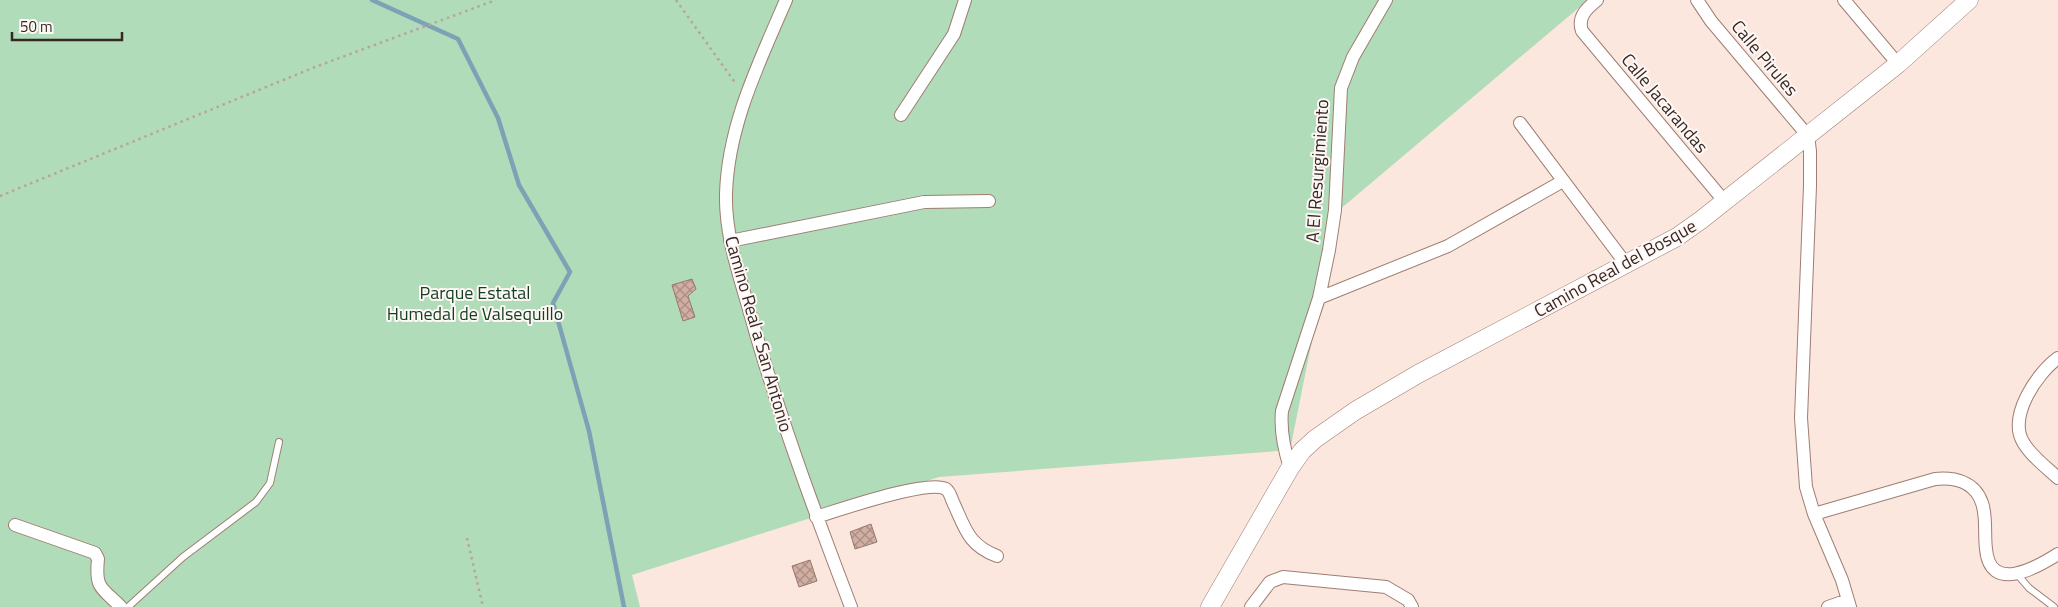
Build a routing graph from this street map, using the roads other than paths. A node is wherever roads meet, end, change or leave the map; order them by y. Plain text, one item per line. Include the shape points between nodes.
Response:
1 (786, 0) edge
2 (965, 0) edge
3 (1386, 0) edge
4 (1597, 0) edge
5 (1697, 0) edge
6 (1844, 0) edge
7 (1969, 0) edge
8 (1898, 64) junction
9 (901, 115) dead end
10 (1520, 123) dead end
11 (1808, 136) junction
12 (1563, 181) junction
13 (988, 201) dead end
14 (1725, 202) junction
15 (730, 241) junction
16 (1626, 264) junction
17 (1319, 298) junction
18 (2058, 358) edge
19 (280, 442) dead end
20 (1290, 468) junction
21 (2058, 478) edge
22 (1814, 514) junction
23 (816, 517) junction
24 (15, 525) dead end
25 (2058, 554) edge
26 (997, 556) dead end
27 (2017, 574) junction
28 (1848, 604) edge
29 (121, 607) edge
30 (128, 607) edge
31 (851, 607) edge
32 (1210, 607) edge
33 (1251, 607) edge
34 (1412, 607) edge
35 (1828, 607) edge
36 (2054, 607) edge

1 - 15 street, Camino Real a San Antonio via 744,96 726,195
2 - 9 street via 954,34
3 - 17 street, A El Resurgimiento via 1353,57 1341,88 1335,210
4 - 14 street, Calle Jacarandas via 1584,13 1580,25 1582,31
5 - 11 street, Calle Pirules
6 - 8 street
7 - 8 street, Camino Real del Bosque
8 - 11 street, Camino Real del Bosque
10 - 12 street
11 - 14 street, Camino Real del Bosque
11 - 22 street via 1810,186 1801,418 1806,487
12 - 16 street
12 - 17 street via 1448,246
13 - 15 street via 924,202
14 - 16 street, Camino Real del Bosque via 1676,237
15 - 23 street, Camino Real a San Antonio via 764,365
16 - 20 street, Camino Real del Bosque via 1418,374 1315,438
17 - 20 street, A El Resurgimiento via 1282,411 1284,449
18 - 21 street via 2031,388 2021,409 2018,426 2022,440 2032,454
19 - 30 lane via 270,483 256,502 183,556
20 - 32 street
22 - 27 street via 1928,481 1956,479 1972,488 1982,503 1986,552 1993,567 2006,575
22 - 28 street via 1842,580
23 - 26 street via 919,488 940,488 949,492 972,541
23 - 31 street, Camino Real a San Antonio
24 - 29 street via 95,553 99,584
25 - 27 street
27 - 36 lane
28 - 35 street
33 - 34 street via 1270,582 1282,578 1386,587 1408,600

